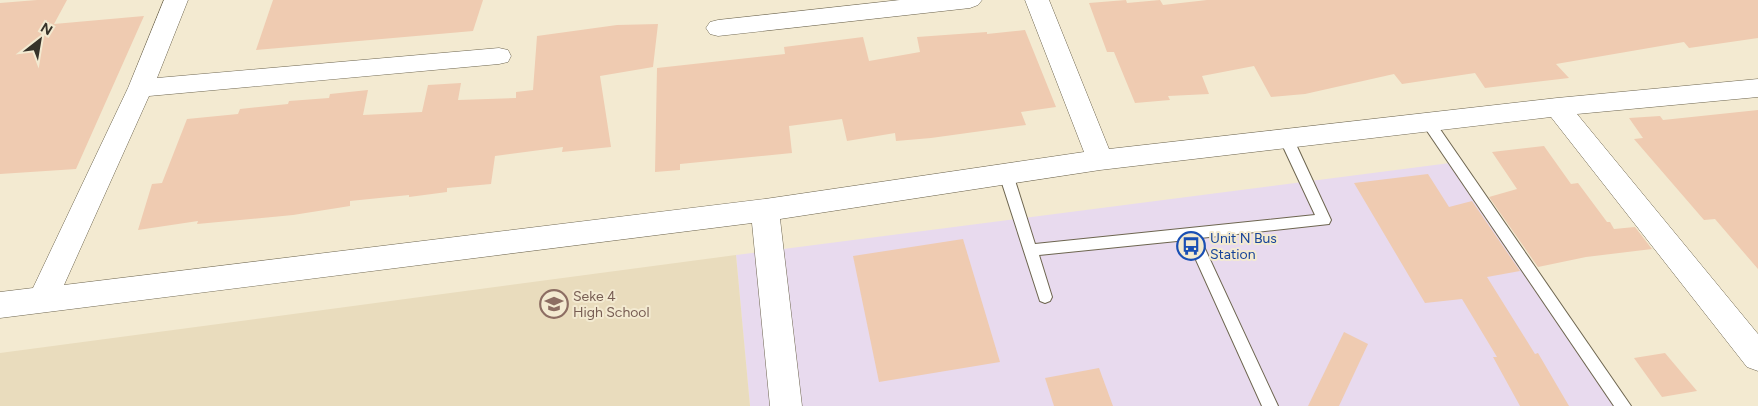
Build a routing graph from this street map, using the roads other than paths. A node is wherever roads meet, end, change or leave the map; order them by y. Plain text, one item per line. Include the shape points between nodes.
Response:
1 (176, 0) edge
2 (970, 0) edge
3 (1037, 0) edge
4 (718, 28) dead end
5 (499, 56) dead end
6 (140, 88) junction
7 (1758, 88) edge
8 (1557, 107) junction
9 (1428, 122) junction
10 (1286, 138) junction
11 (1100, 160) junction
12 (1006, 174) junction
13 (765, 210) junction
14 (1191, 234) junction
15 (1030, 250) junction
16 (1045, 298) dead end
17 (42, 300) junction
18 (0, 305) edge
19 (1758, 356) edge
20 (786, 406) edge
21 (1270, 406) edge
22 (1623, 406) edge

1 - 6 street
2 - 4 street
3 - 11 street
5 - 6 street
6 - 17 street
7 - 8 street
8 - 9 street
8 - 19 street
9 - 10 street
9 - 22 lane
10 - 11 street
10 - 14 lane via 1324,220
11 - 12 street
12 - 13 street
12 - 15 lane
13 - 17 street
13 - 20 street
14 - 15 lane
14 - 21 lane
15 - 16 lane
17 - 18 street

